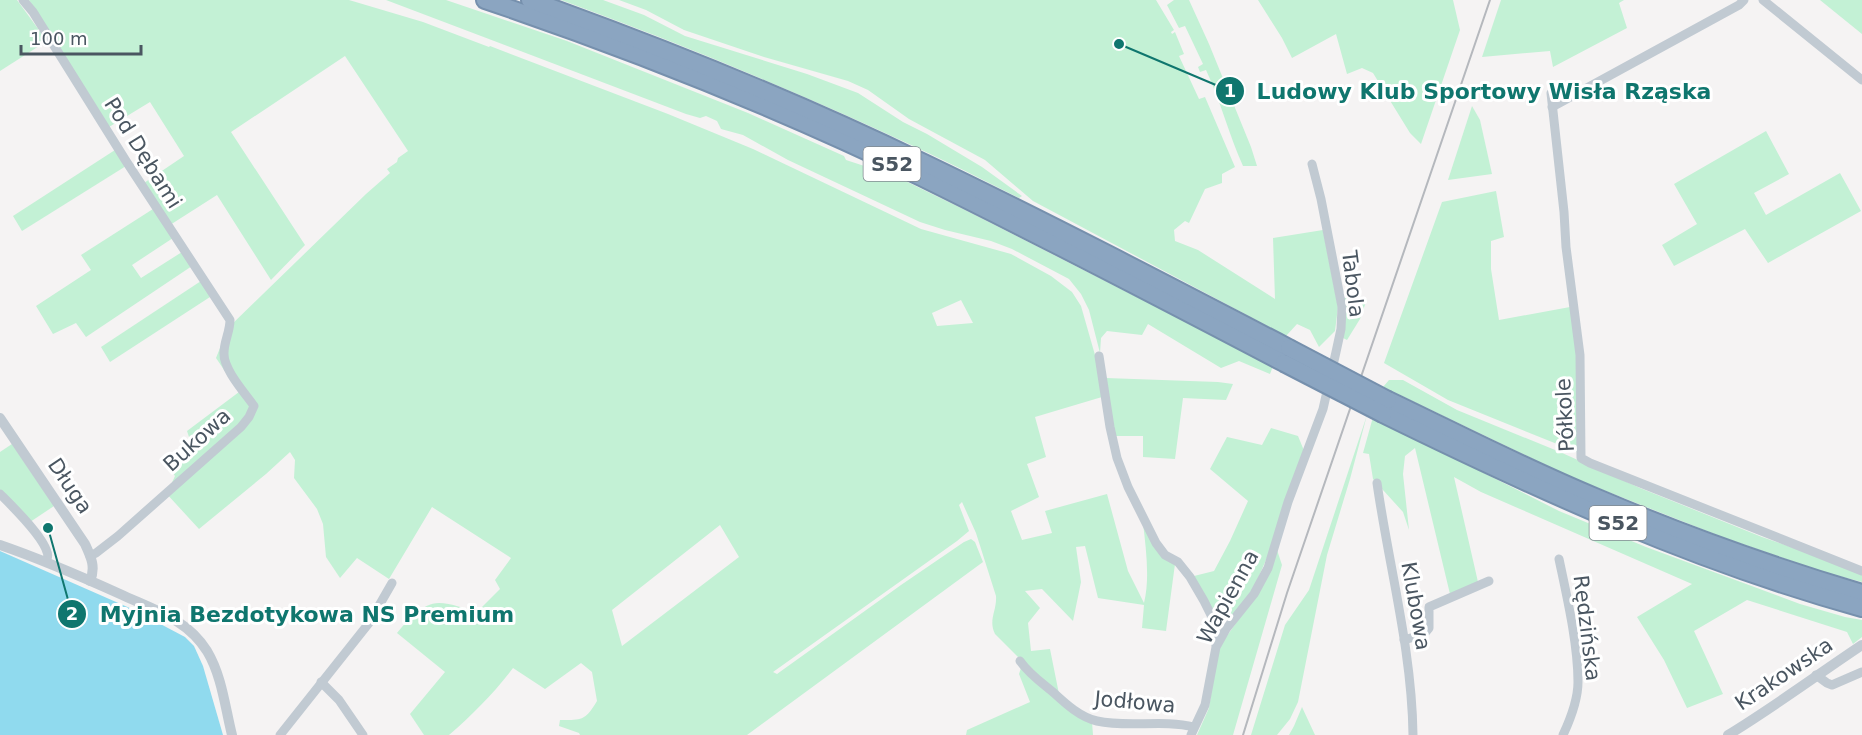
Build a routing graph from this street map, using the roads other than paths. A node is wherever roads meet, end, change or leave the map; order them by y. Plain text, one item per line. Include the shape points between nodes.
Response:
1 (23, 0) edge
2 (485, 0) edge
3 (530, 0) edge
4 (1744, 0) edge
5 (1763, 0) edge
6 (1862, 80) edge
7 (1551, 93) dead end
8 (1552, 107) junction
9 (1312, 164) dead end
10 (230, 325) joint
11 (1100, 356) dead end
12 (1286, 356) junction
13 (1386, 407) junction
14 (1323, 409) joint
15 (0, 418) edge
16 (1377, 483) dead end
17 (0, 494) edge
18 (0, 545) edge
19 (90, 556) junction
20 (1559, 559) dead end
21 (46, 562) junction
22 (1862, 571) edge
23 (90, 581) junction
24 (1489, 581) dead end
25 (392, 583) dead end
26 (1862, 593) edge
27 (1862, 608) edge
28 (1214, 621) junction
29 (1230, 624) junction
30 (1404, 640) junction
31 (1862, 645) edge
32 (1216, 647) junction
33 (1020, 661) dead end
34 (1862, 672) edge
35 (1816, 675) junction
36 (321, 682) junction
37 (1193, 731) edge
38 (232, 735) edge
39 (280, 735) edge
40 (363, 735) edge
41 (1413, 735) edge
42 (1563, 735) edge
43 (1728, 735) edge

1 - 10 street, Pod Dębami
2 - 12 highway, S52 via 664,66 857,148
3 - 12 highway, S52 via 731,77 915,158 1044,222
4 - 8 street
5 - 6 street
7 - 8 street, Półkole
8 - 22 street, Półkole via 1580,356 1581,458
9 - 14 street, Tabola via 1342,307 1341,329
10 - 19 street, Bukowa via 225,344 226,366 254,406 249,417 118,536
11 - 28 street via 1110,427 1128,487 1156,543 1190,577
12 - 13 highway, S52, bridge
13 - 26 highway, S52 via 1666,526
13 - 27 highway, S52 via 1521,480 1618,523 1748,572
14 - 29 street, Wapienna via 1268,568 1254,594
15 - 19 street, Długa
16 - 30 street, Klubowa
17 - 21 street via 34,531 47,551
18 - 21 street
19 - 23 street, Długa
20 - 42 street, Rędzińska via 1578,683
21 - 23 street
23 - 38 street via 165,614 196,637 219,678
24 - 30 street via 1429,607 1429,628 1424,634
25 - 36 street via 369,623
28 - 29 street
28 - 32 street
29 - 32 street, Wapienna
30 - 41 street, Klubowa via 1413,702
31 - 35 street, Krakowska
32 - 37 street, Wapienna via 1205,705
33 - 37 street, Jodłowa via 1070,707 1089,718 1181,724
34 - 35 street via 1832,684
35 - 43 street, Krakowska via 1771,710
36 - 39 street
36 - 40 street

